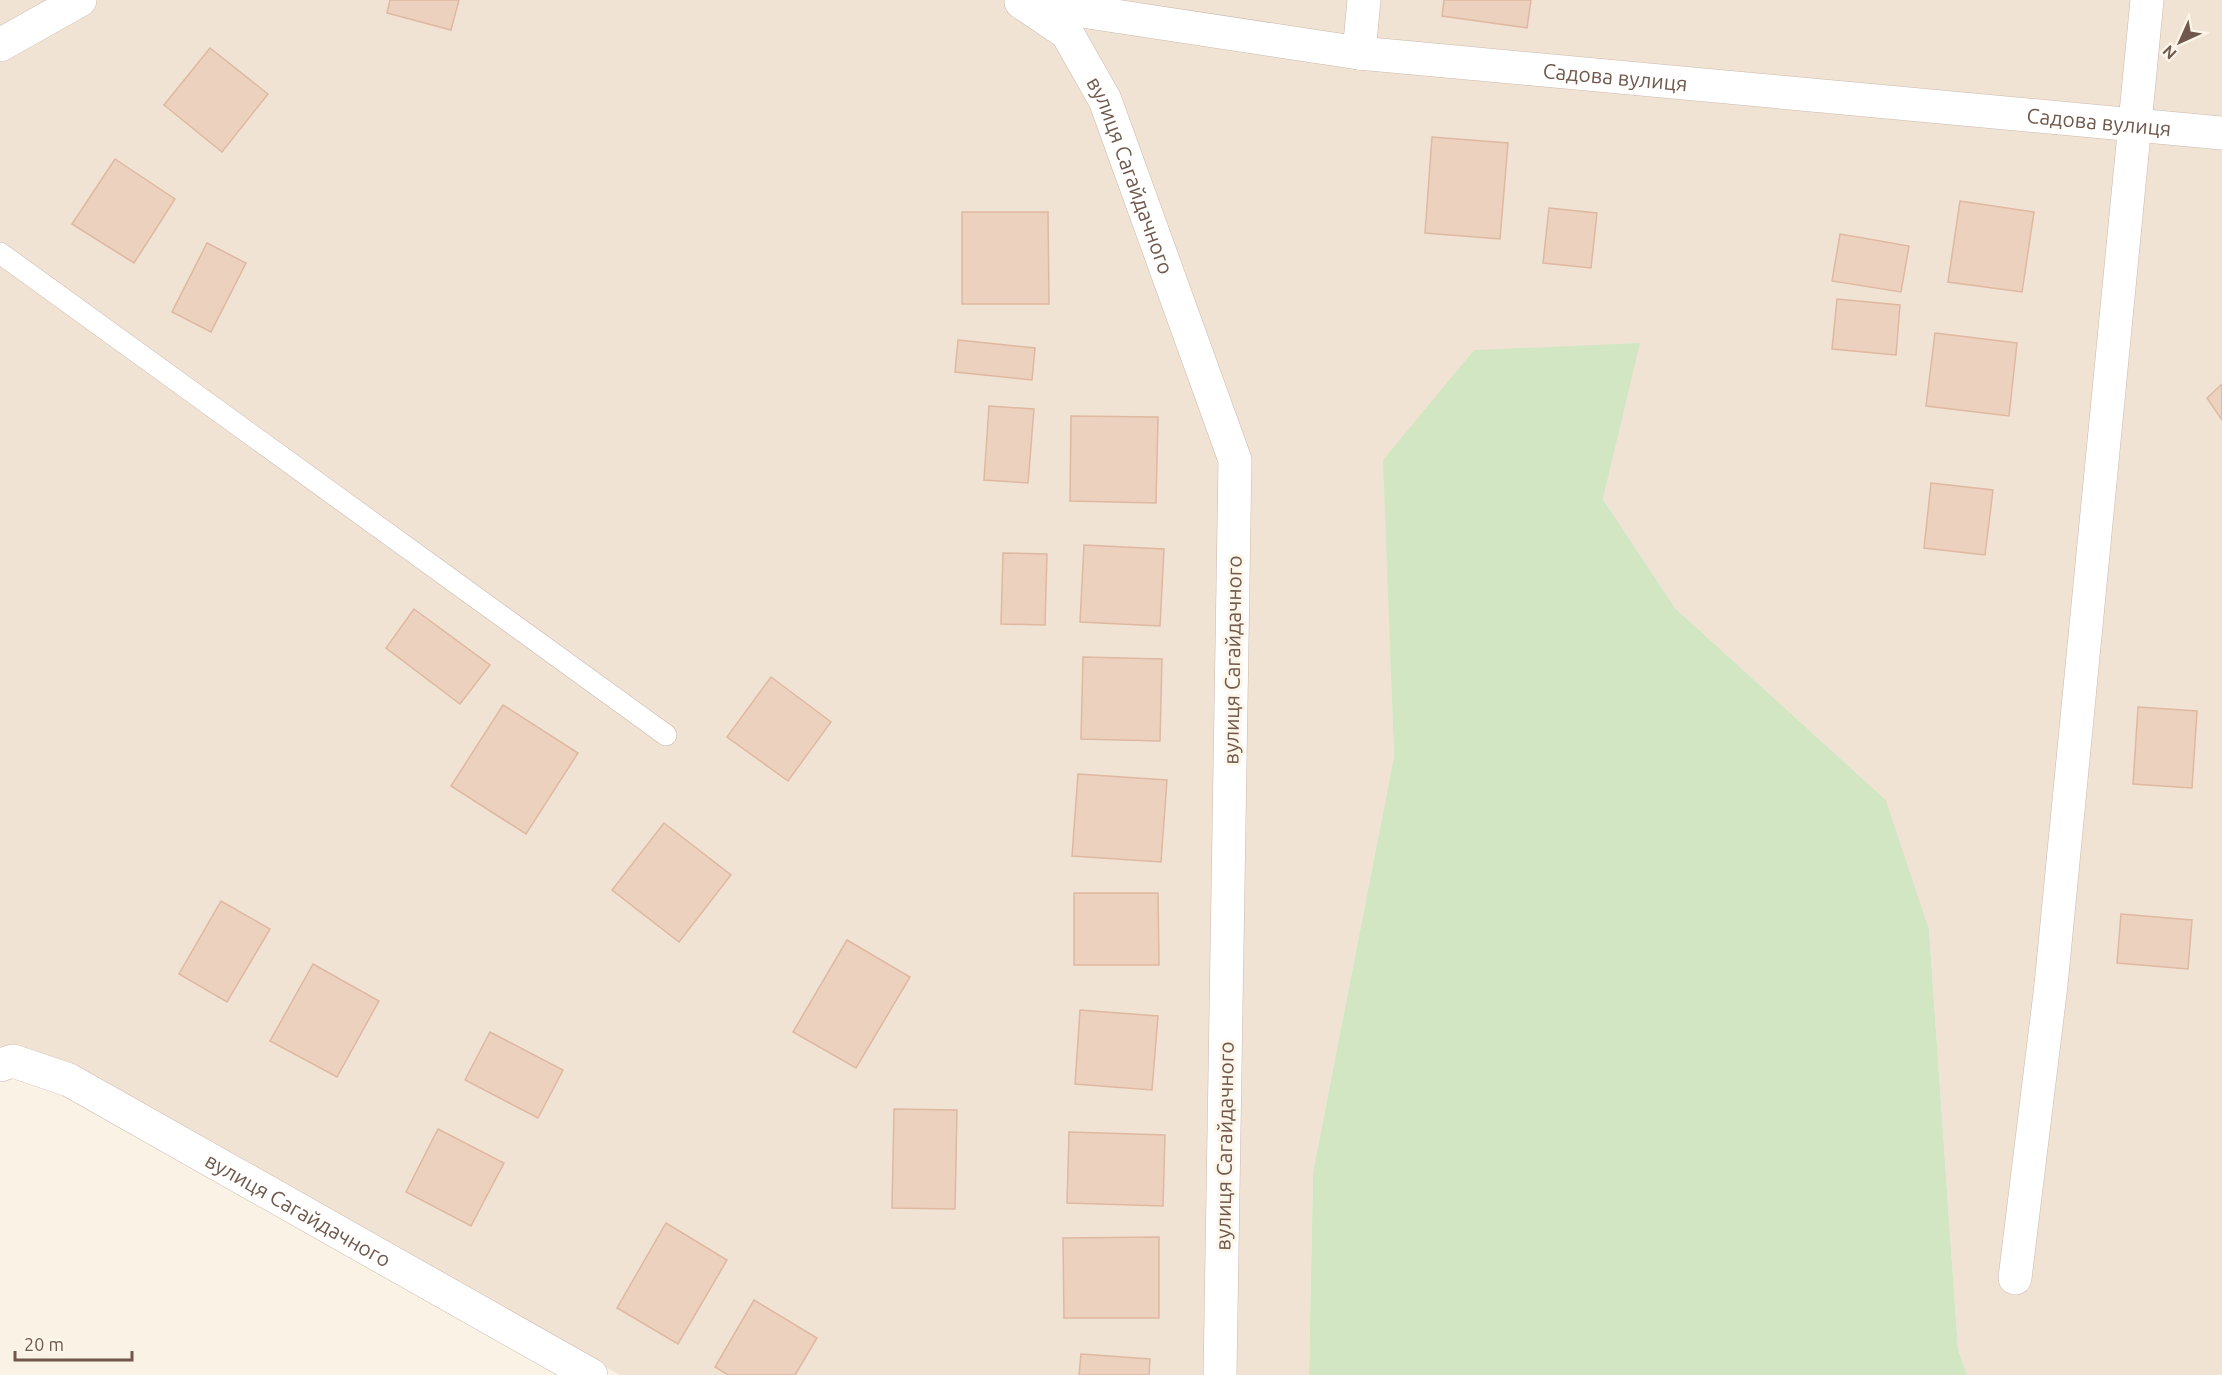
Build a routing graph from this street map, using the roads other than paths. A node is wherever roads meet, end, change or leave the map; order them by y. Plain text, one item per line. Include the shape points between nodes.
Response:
1 (80, 0) edge
2 (1364, 0) edge
3 (2147, 0) edge
4 (1016, 1) edge
5 (0, 45) edge
6 (1359, 53) junction
7 (2134, 124) junction
8 (2222, 133) edge
9 (0, 253) edge
10 (666, 735) dead end
11 (0, 1065) edge
12 (2015, 1278) dead end
13 (591, 1375) edge
14 (1220, 1375) edge

1 - 5 street
2 - 6 street
3 - 7 street
4 - 6 street, Садова вулиця
4 - 14 street, вулиця Сагайдачного via 1067,33 1105,100 1235,460
6 - 7 street, Садова вулиця
7 - 8 street, Садова вулиця
7 - 12 street via 2051,985
9 - 10 lane
11 - 13 street, вулиця Сагайдачного via 13,1061 69,1080

